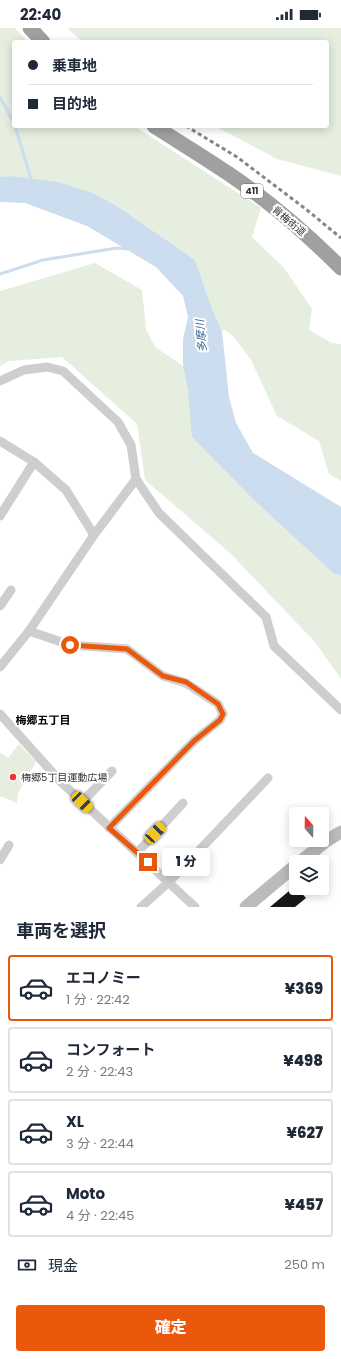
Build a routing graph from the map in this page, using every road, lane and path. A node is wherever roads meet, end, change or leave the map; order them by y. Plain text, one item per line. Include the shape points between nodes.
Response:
1 (30, 28) edge
2 (41, 40) edge
3 (157, 128) edge
4 (341, 268) edge
5 (0, 381) edge
6 (0, 441) edge
7 (34, 462) junction
8 (136, 479) junction
9 (0, 516) edge
10 (94, 535) junction
11 (12, 590) dead end
12 (0, 606) edge
13 (29, 632) junction
14 (0, 667) edge
15 (341, 710) edge
16 (0, 714) edge
17 (112, 771) dead end
18 (268, 778) dead end
19 (82, 802) junction
20 (183, 803) dead end
21 (109, 828) junction
22 (341, 832) edge
23 (9, 845) dead end
24 (137, 853) junction
25 (309, 855) edge
26 (0, 860) edge
27 (289, 871) edge
28 (169, 882) junction
29 (141, 907) edge
30 (195, 907) edge
31 (246, 907) edge

1 - 2 highway
3 - 4 highway, 青梅街道 / 411 via 263,198
5 - 8 street via 24,370 47,368 63,371 118,422 131,445
6 - 7 street
7 - 9 street
7 - 10 street via 66,490
8 - 10 street
8 - 15 street via 159,513 266,617 274,646
10 - 13 street
11 - 12 street
13 - 14 street
13 - 21 street via 70,645 127,649 163,676 186,682 218,704 221,709 223,714 220,720 194,741
16 - 19 street
17 - 19 street
18 - 28 street
19 - 21 street
20 - 24 street
21 - 24 street
22 - 25 main road
23 - 26 street
24 - 28 street
27 - 31 main road
28 - 29 street
28 - 30 street

